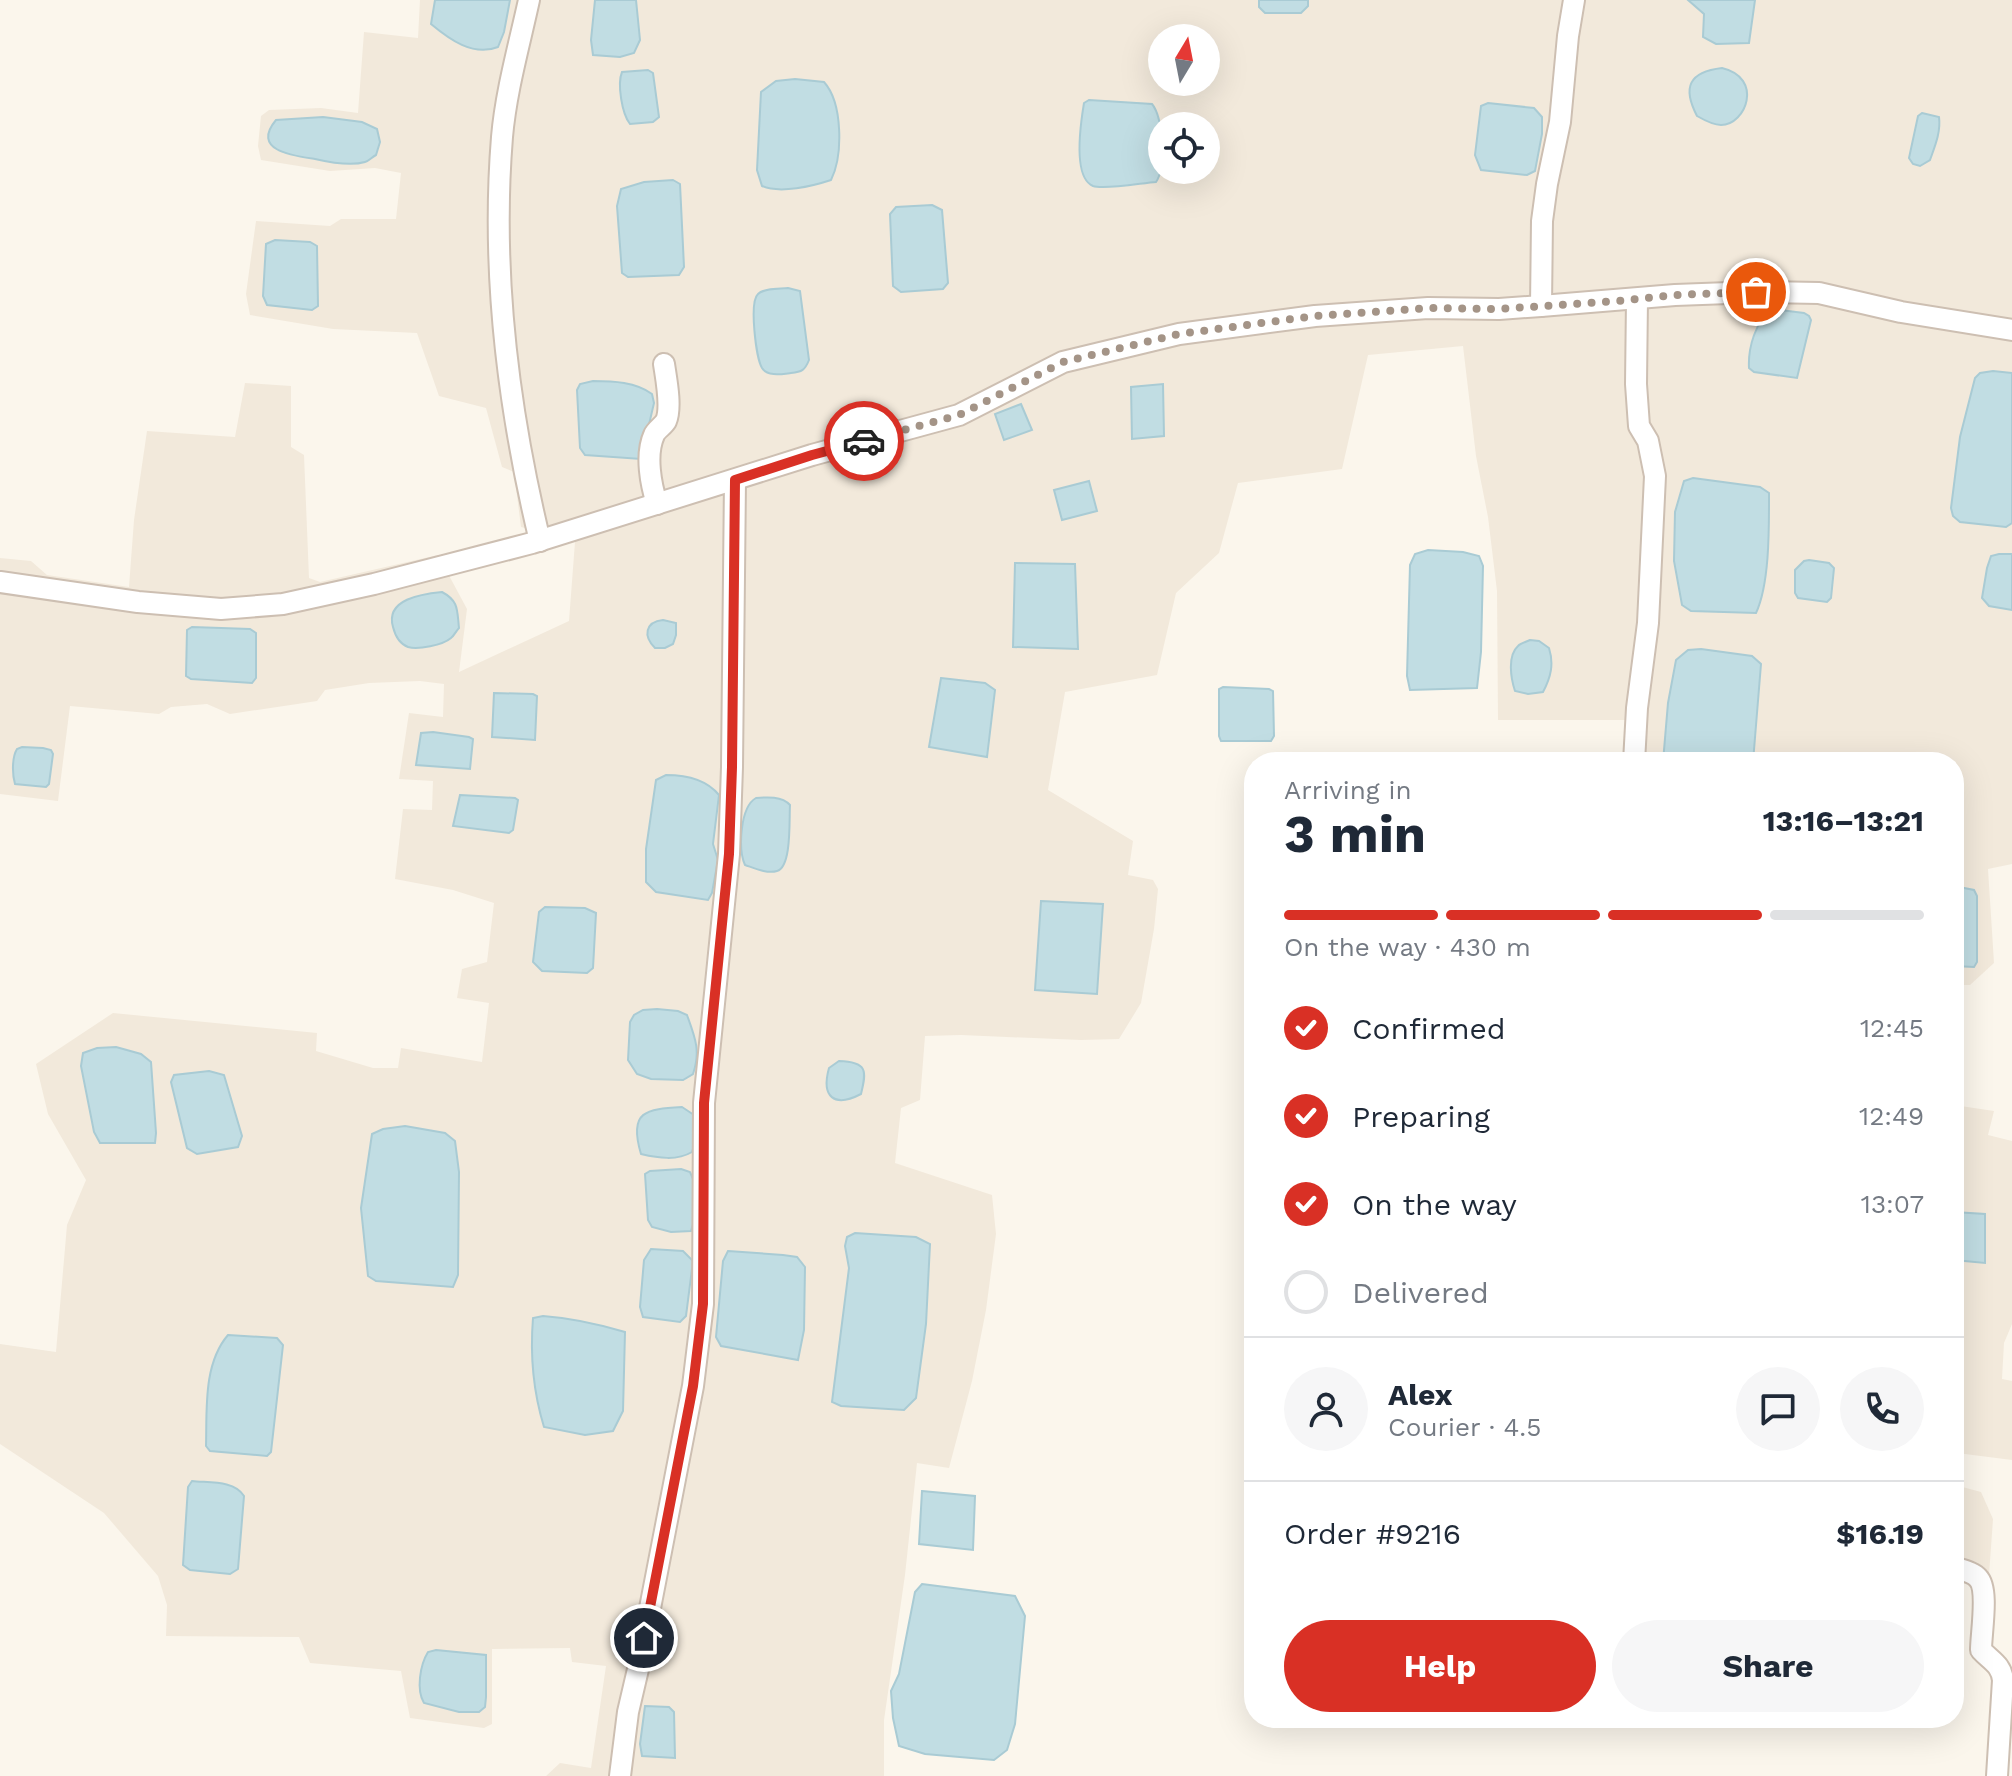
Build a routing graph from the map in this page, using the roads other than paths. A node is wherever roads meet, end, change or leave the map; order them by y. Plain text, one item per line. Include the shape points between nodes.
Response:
1 (529, 0) edge
2 (1574, 0) edge
3 (1637, 299) junction
4 (1541, 306) junction
5 (2012, 330) edge
6 (664, 364) dead end
7 (735, 480) junction
8 (657, 504) junction
9 (540, 541) junction
10 (0, 582) edge
11 (1635, 752) edge
12 (1964, 1571) edge
13 (620, 1776) edge
14 (1997, 1776) edge

1 - 9 street via 502,135 500,282 509,385
2 - 4 street via 1542,221
3 - 4 street
3 - 5 street via 1819,293
3 - 11 street via 1639,426 1648,441 1655,476
4 - 7 street via 1315,316 1179,334 1063,362 959,415
6 - 8 street via 668,406 651,446
7 - 8 street
7 - 13 street via 730,840 704,1103 703,1304 693,1386
8 - 9 street
9 - 10 street via 283,604 221,609
12 - 14 street via 1981,1581 1981,1650 2002,1671

